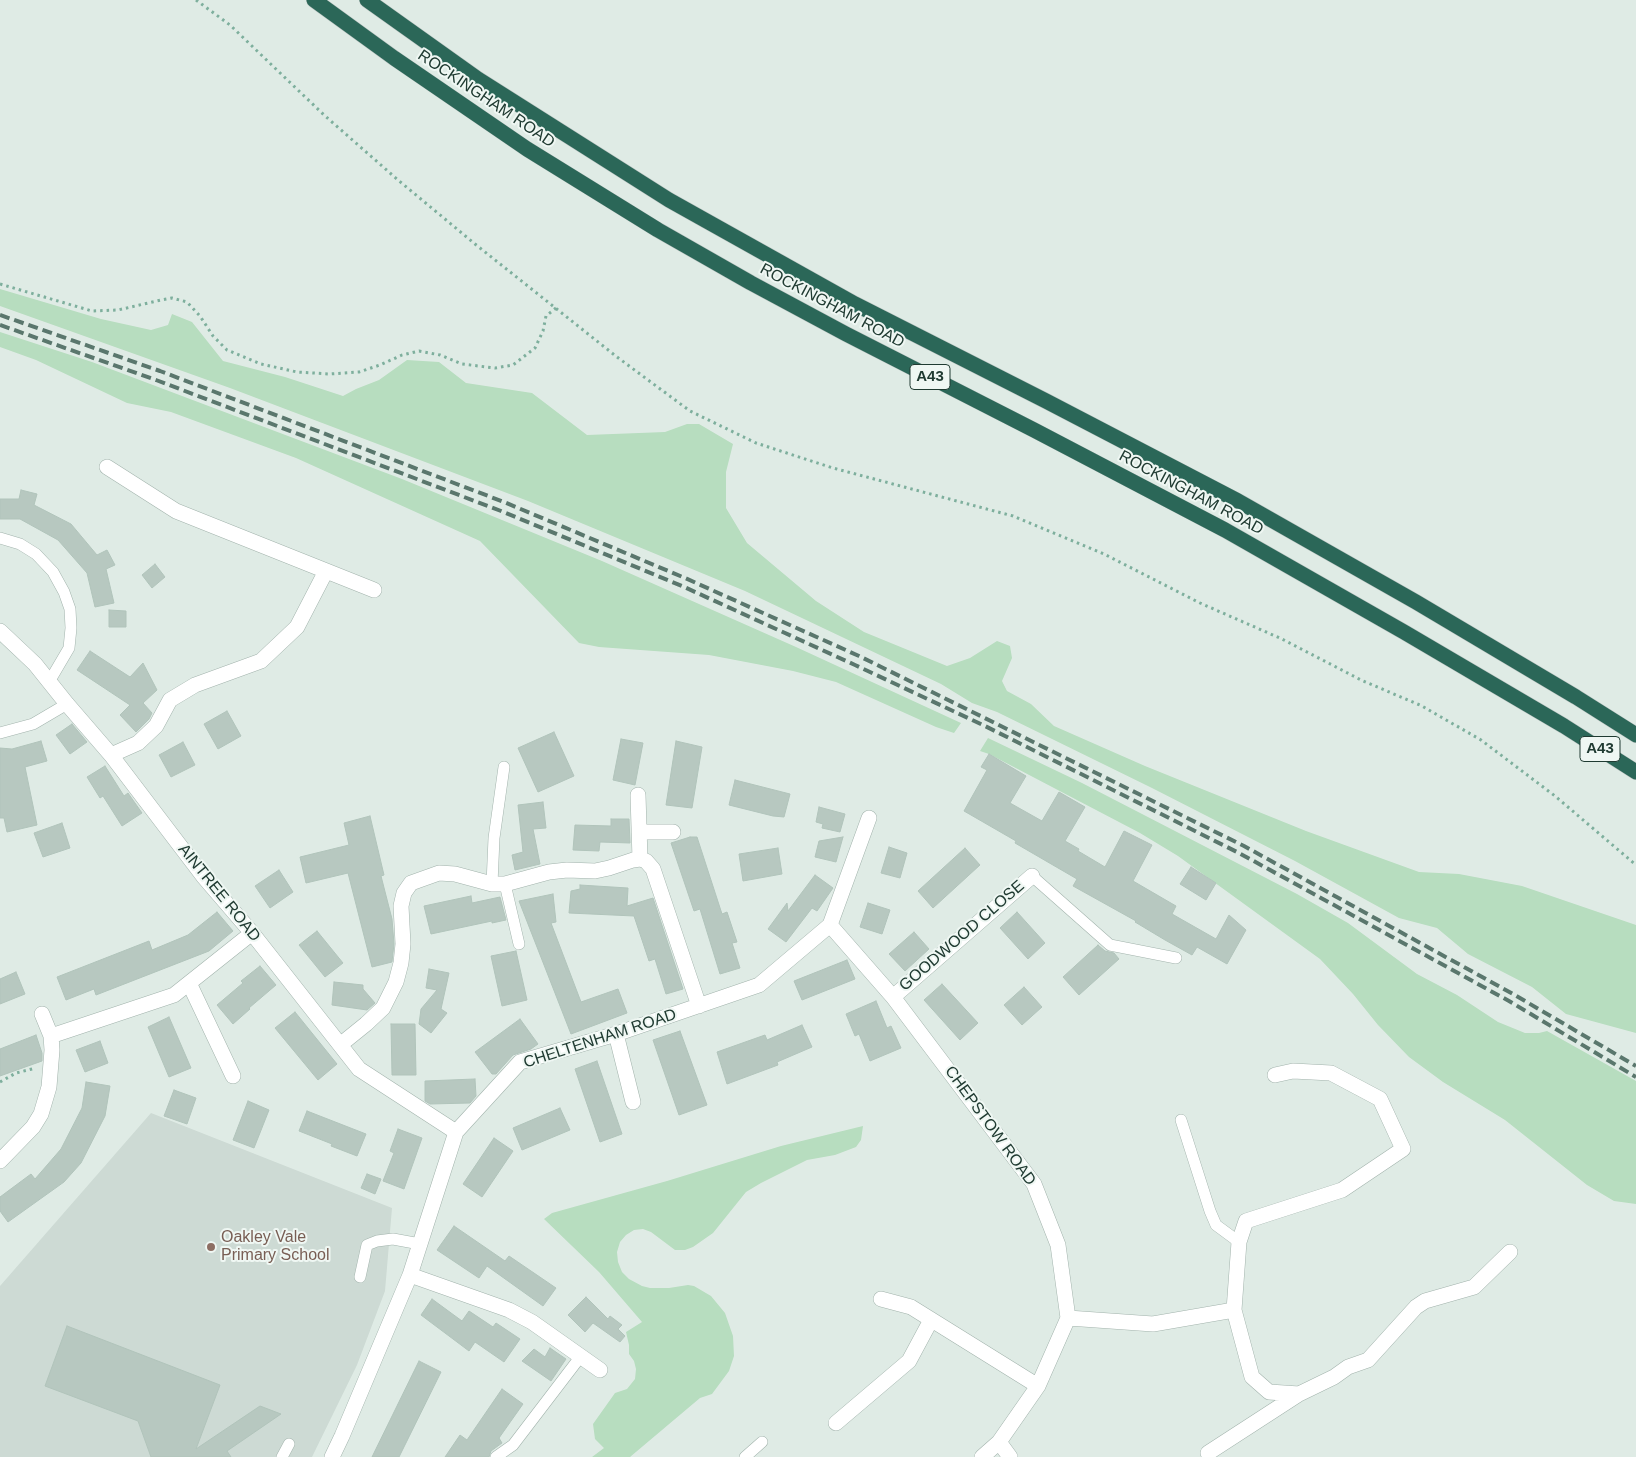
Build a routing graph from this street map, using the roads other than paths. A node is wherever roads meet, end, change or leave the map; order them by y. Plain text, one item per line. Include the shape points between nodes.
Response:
1 (314, 0) edge
2 (367, 0) edge
3 (107, 467) dead end
4 (0, 538) edge
5 (326, 571) junction
6 (374, 590) dead end
7 (0, 631) edge
8 (49, 682) junction
9 (67, 704) junction
10 (0, 733) edge
11 (1636, 735) edge
12 (111, 755) junction
13 (504, 767) dead end
14 (1636, 772) edge
15 (638, 795) dead end
16 (869, 818) dead end
17 (639, 832) junction
18 (673, 832) dead end
19 (640, 859) junction
20 (1032, 876) joint
21 (499, 884) junction
22 (830, 925) junction
23 (252, 933) junction
24 (519, 944) dead end
25 (1176, 958) dead end
26 (189, 983) junction
27 (893, 997) junction
28 (699, 1006) junction
29 (42, 1014) dead end
30 (616, 1034) junction
31 (51, 1036) junction
32 (340, 1045) junction
33 (1275, 1075) dead end
34 (232, 1076) dead end
35 (633, 1102) dead end
36 (1181, 1120) dead end
37 (456, 1132) junction
38 (0, 1161) edge
39 (1239, 1242) junction
40 (420, 1244) junction
41 (1510, 1252) dead end
42 (410, 1275) junction
43 (360, 1278) dead end
44 (881, 1299) dead end
45 (1234, 1310) junction
46 (1068, 1318) junction
47 (931, 1320) junction
48 (581, 1356) junction
49 (600, 1370) dead end
50 (1038, 1386) junction
51 (1299, 1394) junction
52 (836, 1423) dead end
53 (762, 1442) dead end
54 (999, 1442) junction
55 (289, 1444) dead end
56 (1208, 1453) dead end
57 (282, 1457) edge
58 (332, 1457) edge
59 (496, 1457) edge
60 (745, 1457) edge
61 (982, 1457) edge
62 (1010, 1457) edge

1 - 14 highway, ROCKINGHAM ROAD / A43 via 527,149 658,230 751,284 1225,530 1564,726
2 - 11 highway, ROCKINGHAM ROAD / A43 via 478,79 669,200 855,304 1238,501 1416,602
3 - 5 street via 176,511
4 - 8 lane via 20,544 36,554 53,572 70,609 69,648
5 - 6 street
5 - 12 street via 297,627 261,661 195,686 170,700 156,726 138,743
7 - 8 street, AINTREE ROAD
8 - 9 street, AINTREE ROAD
9 - 10 lane via 33,724
9 - 12 street, AINTREE ROAD
12 - 23 street, AINTREE ROAD via 203,876
13 - 21 lane via 494,838
15 - 17 street
16 - 22 street, CHELTENHAM ROAD
17 - 18 street
17 - 19 street
19 - 21 street via 595,871 549,872
19 - 28 street via 654,869
20 - 25 lane via 1110,945
20 - 27 street, GOODWOOD CLOSE
21 - 24 lane
21 - 32 street via 439,872 411,883 404,892 403,944 396,982 383,1008
22 - 27 street, CHEPSTOW ROAD
22 - 28 street, CHELTENHAM ROAD via 759,985
23 - 26 street
23 - 32 street, AINTREE ROAD
26 - 31 street via 174,995
26 - 34 street
27 - 46 street, CHEPSTOW ROAD via 1034,1184 1058,1245
28 - 30 street, CHELTENHAM ROAD
29 - 31 street
30 - 35 street
30 - 37 street, CHELTENHAM ROAD via 520,1062
31 - 38 street via 52,1066 41,1114 24,1138
32 - 37 street, AINTREE ROAD via 359,1069
33 - 39 street via 1292,1071 1330,1073 1380,1099 1403,1149 1342,1190 1246,1221
36 - 39 lane via 1216,1225
37 - 40 street, CHELTENHAM ROAD
39 - 45 street
40 - 42 street, CHELTENHAM ROAD
40 - 43 lane via 393,1239 367,1246
41 - 51 street via 1474,1287 1425,1301 1416,1307 1368,1360 1348,1367 1334,1378
42 - 48 street via 509,1310
42 - 58 street, CHELTENHAM ROAD
44 - 47 street via 911,1306
45 - 46 street via 1153,1324
45 - 51 street via 1252,1377 1269,1392
46 - 50 street
47 - 50 street
47 - 52 street via 909,1361
48 - 49 street
48 - 59 lane via 513,1445
50 - 54 street
51 - 56 street
53 - 60 lane
54 - 61 street
54 - 62 street
55 - 57 lane

